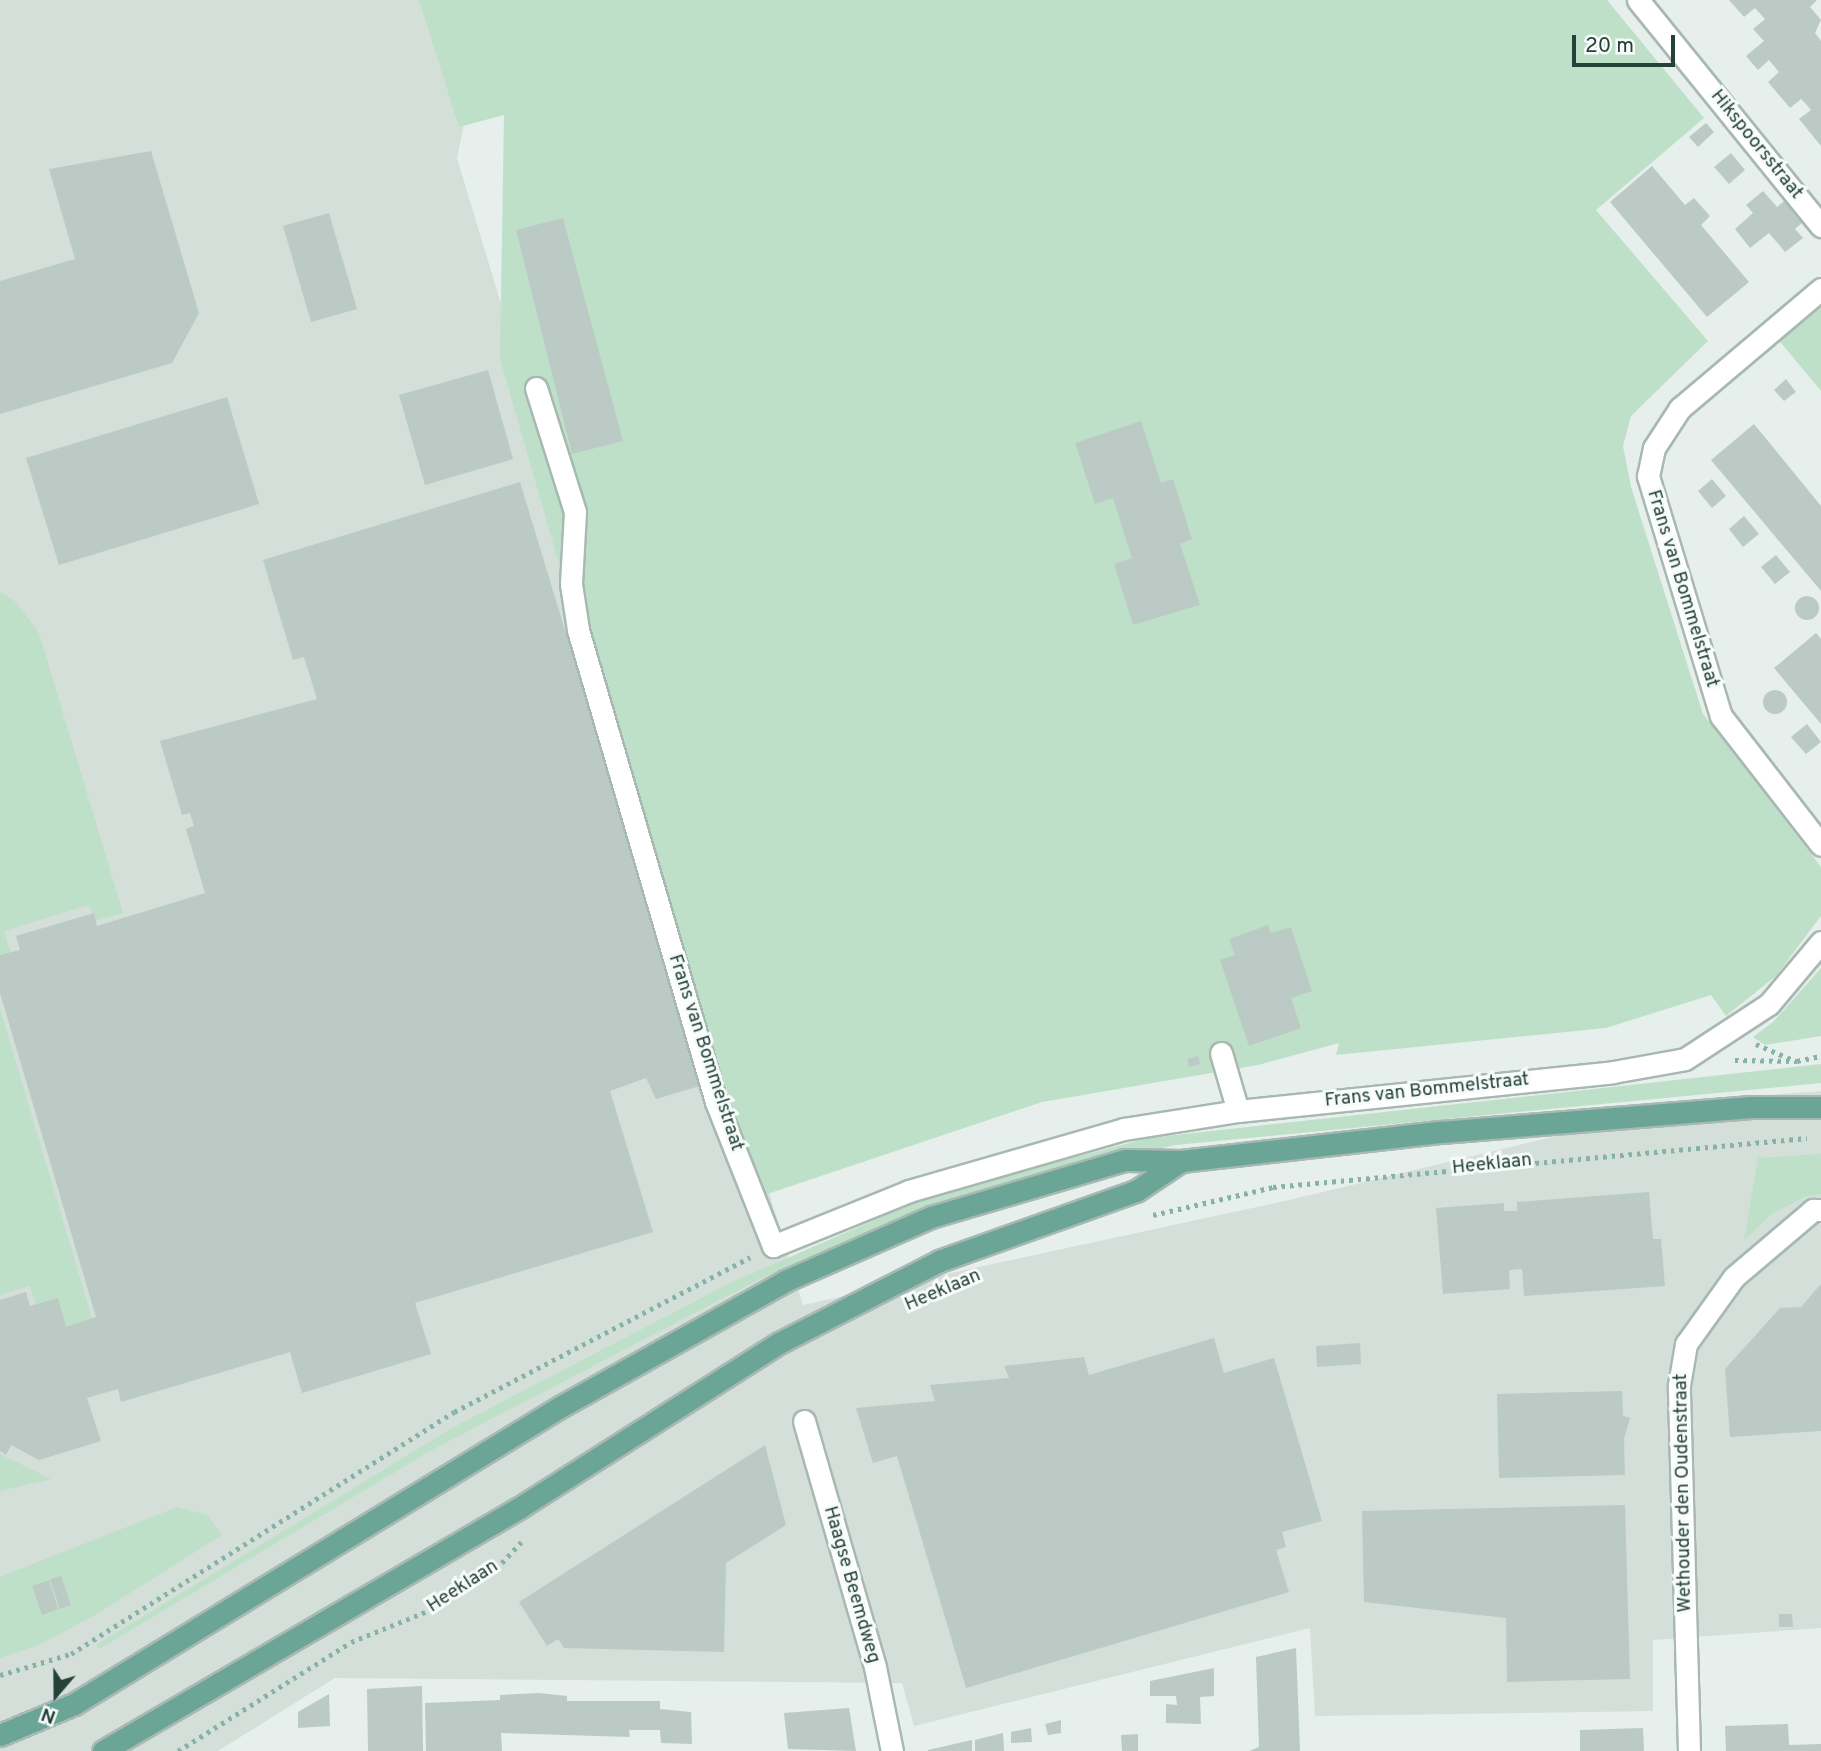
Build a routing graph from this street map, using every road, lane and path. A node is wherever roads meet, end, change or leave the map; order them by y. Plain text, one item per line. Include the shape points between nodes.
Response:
1 (1638, 0) edge
2 (1821, 226) edge
3 (1821, 289) edge
4 (536, 388) dead end
5 (1821, 845) edge
6 (1821, 942) edge
7 (1730, 1034) junction
8 (1221, 1053) dead end
9 (1821, 1056) edge
10 (1685, 1059) junction
11 (1797, 1061) junction
12 (1815, 1106) edge
13 (1238, 1111) junction
14 (1814, 1138) dead end
15 (1181, 1161) junction
16 (1821, 1210) edge
17 (1147, 1216) dead end
18 (773, 1246) junction
19 (804, 1420) dead end
20 (524, 1539) dead end
21 (0, 1675) edge
22 (0, 1735) edge
23 (103, 1751) edge
24 (178, 1751) edge
25 (892, 1751) edge
26 (1689, 1751) edge

1 - 2 street, Hikspoorsstraat
3 - 5 street, Frans van Bommelstraat via 1680,408 1654,448 1648,476 1721,716
4 - 18 street, Frans van Bommelstraat via 575,512 571,584 578,630 716,1102
6 - 7 street, Frans van Bommelstraat via 1769,1004
7 - 10 street, Frans van Bommelstraat
7 - 11 path
8 - 13 street
9 - 11 path
10 - 11 path
10 - 13 street, Frans van Bommelstraat via 1613,1072
12 - 15 main road, Heeklaan via 1441,1132
13 - 18 street, Frans van Bommelstraat via 1124,1129 959,1176 909,1191
14 - 17 path, Heeklaan via 1273,1186
15 - 22 main road, Heeklaan via 1125,1160 931,1217 785,1281 560,1407 74,1704
15 - 23 main road, Heeklaan via 1136,1191 939,1261 779,1343 519,1508
16 - 26 street, Wethouder den Oudenstraat via 1813,1210 1734,1277 1686,1344 1679,1385
18 - 21 path via 454,1412 71,1654
19 - 25 street, Haagse Beemdweg via 875,1667
20 - 24 path, Heeklaan via 496,1569 440,1606 351,1642

